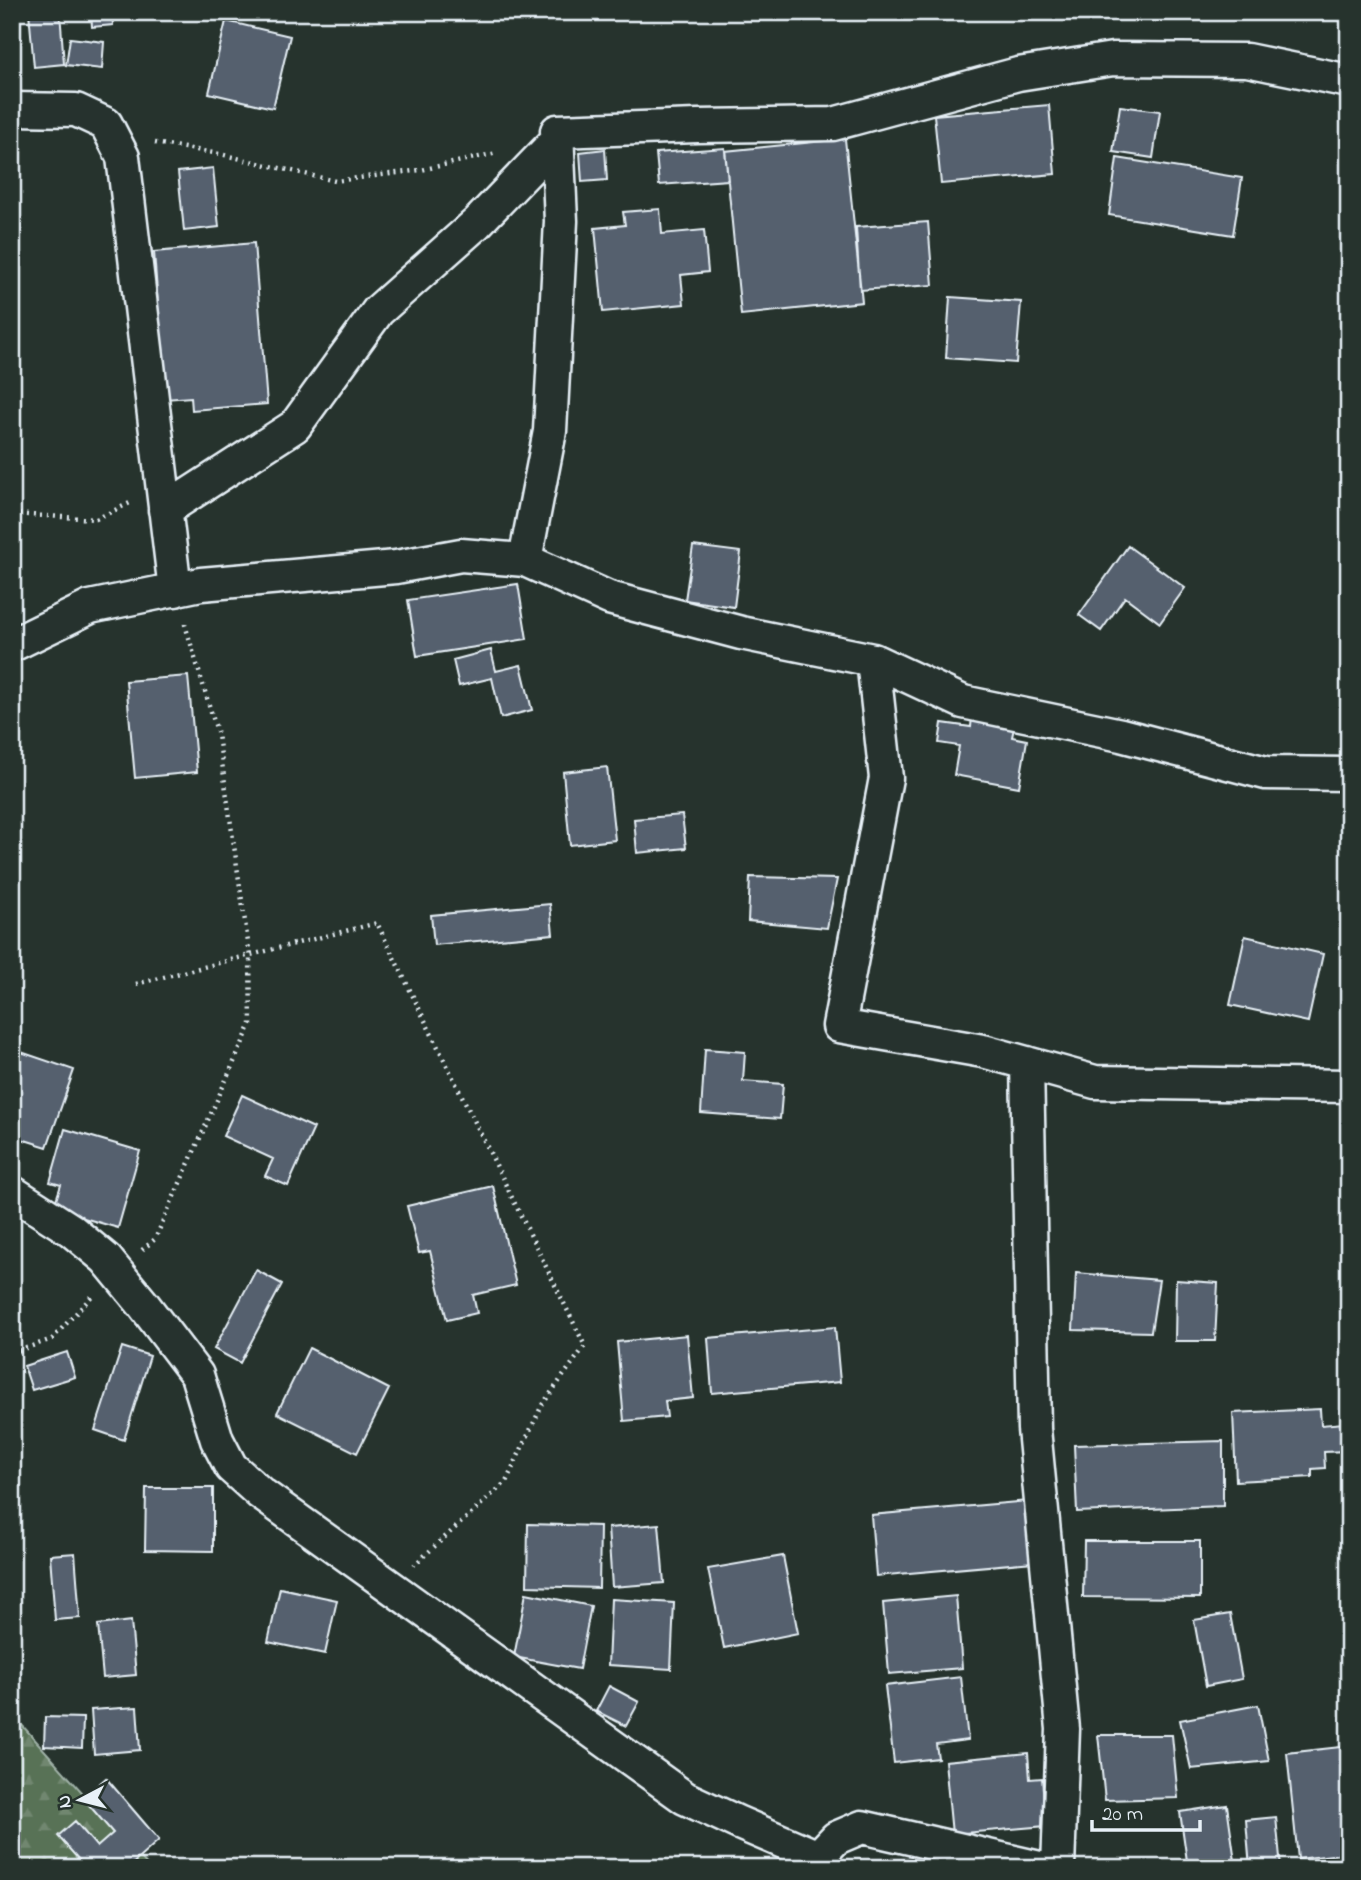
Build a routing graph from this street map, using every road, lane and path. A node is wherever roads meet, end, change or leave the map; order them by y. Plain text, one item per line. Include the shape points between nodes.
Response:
1 (1349, 81) edge
2 (12, 109) edge
3 (564, 135) junction
4 (112, 136) junction
5 (164, 499) junction
6 (12, 514) edge
7 (525, 560) junction
8 (175, 590) junction
9 (12, 645) edge
10 (873, 660) junction
11 (1349, 774) edge
12 (250, 956) junction
13 (136, 984) dead end
14 (1027, 1063) junction
15 (1349, 1086) edge
16 (12, 1192) edge
17 (117, 1273) junction
18 (12, 1353) edge
19 (390, 1587) junction
20 (819, 1862) edge
21 (1040, 1868) edge
22 (1058, 1868) edge

1 - 3 street via 1247,60 1113,59 1018,74 833,124
2 - 4 street via 76,110 106,124
3 - 4 path via 421,170 335,180
3 - 5 street via 477,223 378,311 295,426
3 - 7 street via 550,431
4 - 5 street via 123,157
5 - 6 path via 96,519
5 - 8 street
7 - 8 street via 461,555 396,567
7 - 10 street via 609,598 741,633
8 - 9 street via 90,607
8 - 12 path via 218,734
10 - 11 street via 963,702 1121,735 1266,773
10 - 14 street via 886,778 839,1026
12 - 13 path
12 - 17 path via 251,1024 155,1239
12 - 19 path via 377,923 585,1346 542,1405 506,1482
14 - 15 street via 1095,1082
14 - 22 street via 1034,1429 1063,1729
16 - 17 street via 71,1230
17 - 18 path via 52,1339
17 - 19 street via 197,1375 217,1440 231,1466 260,1493
19 - 20 street via 685,1798
20 - 21 street via 836,1838 862,1827

